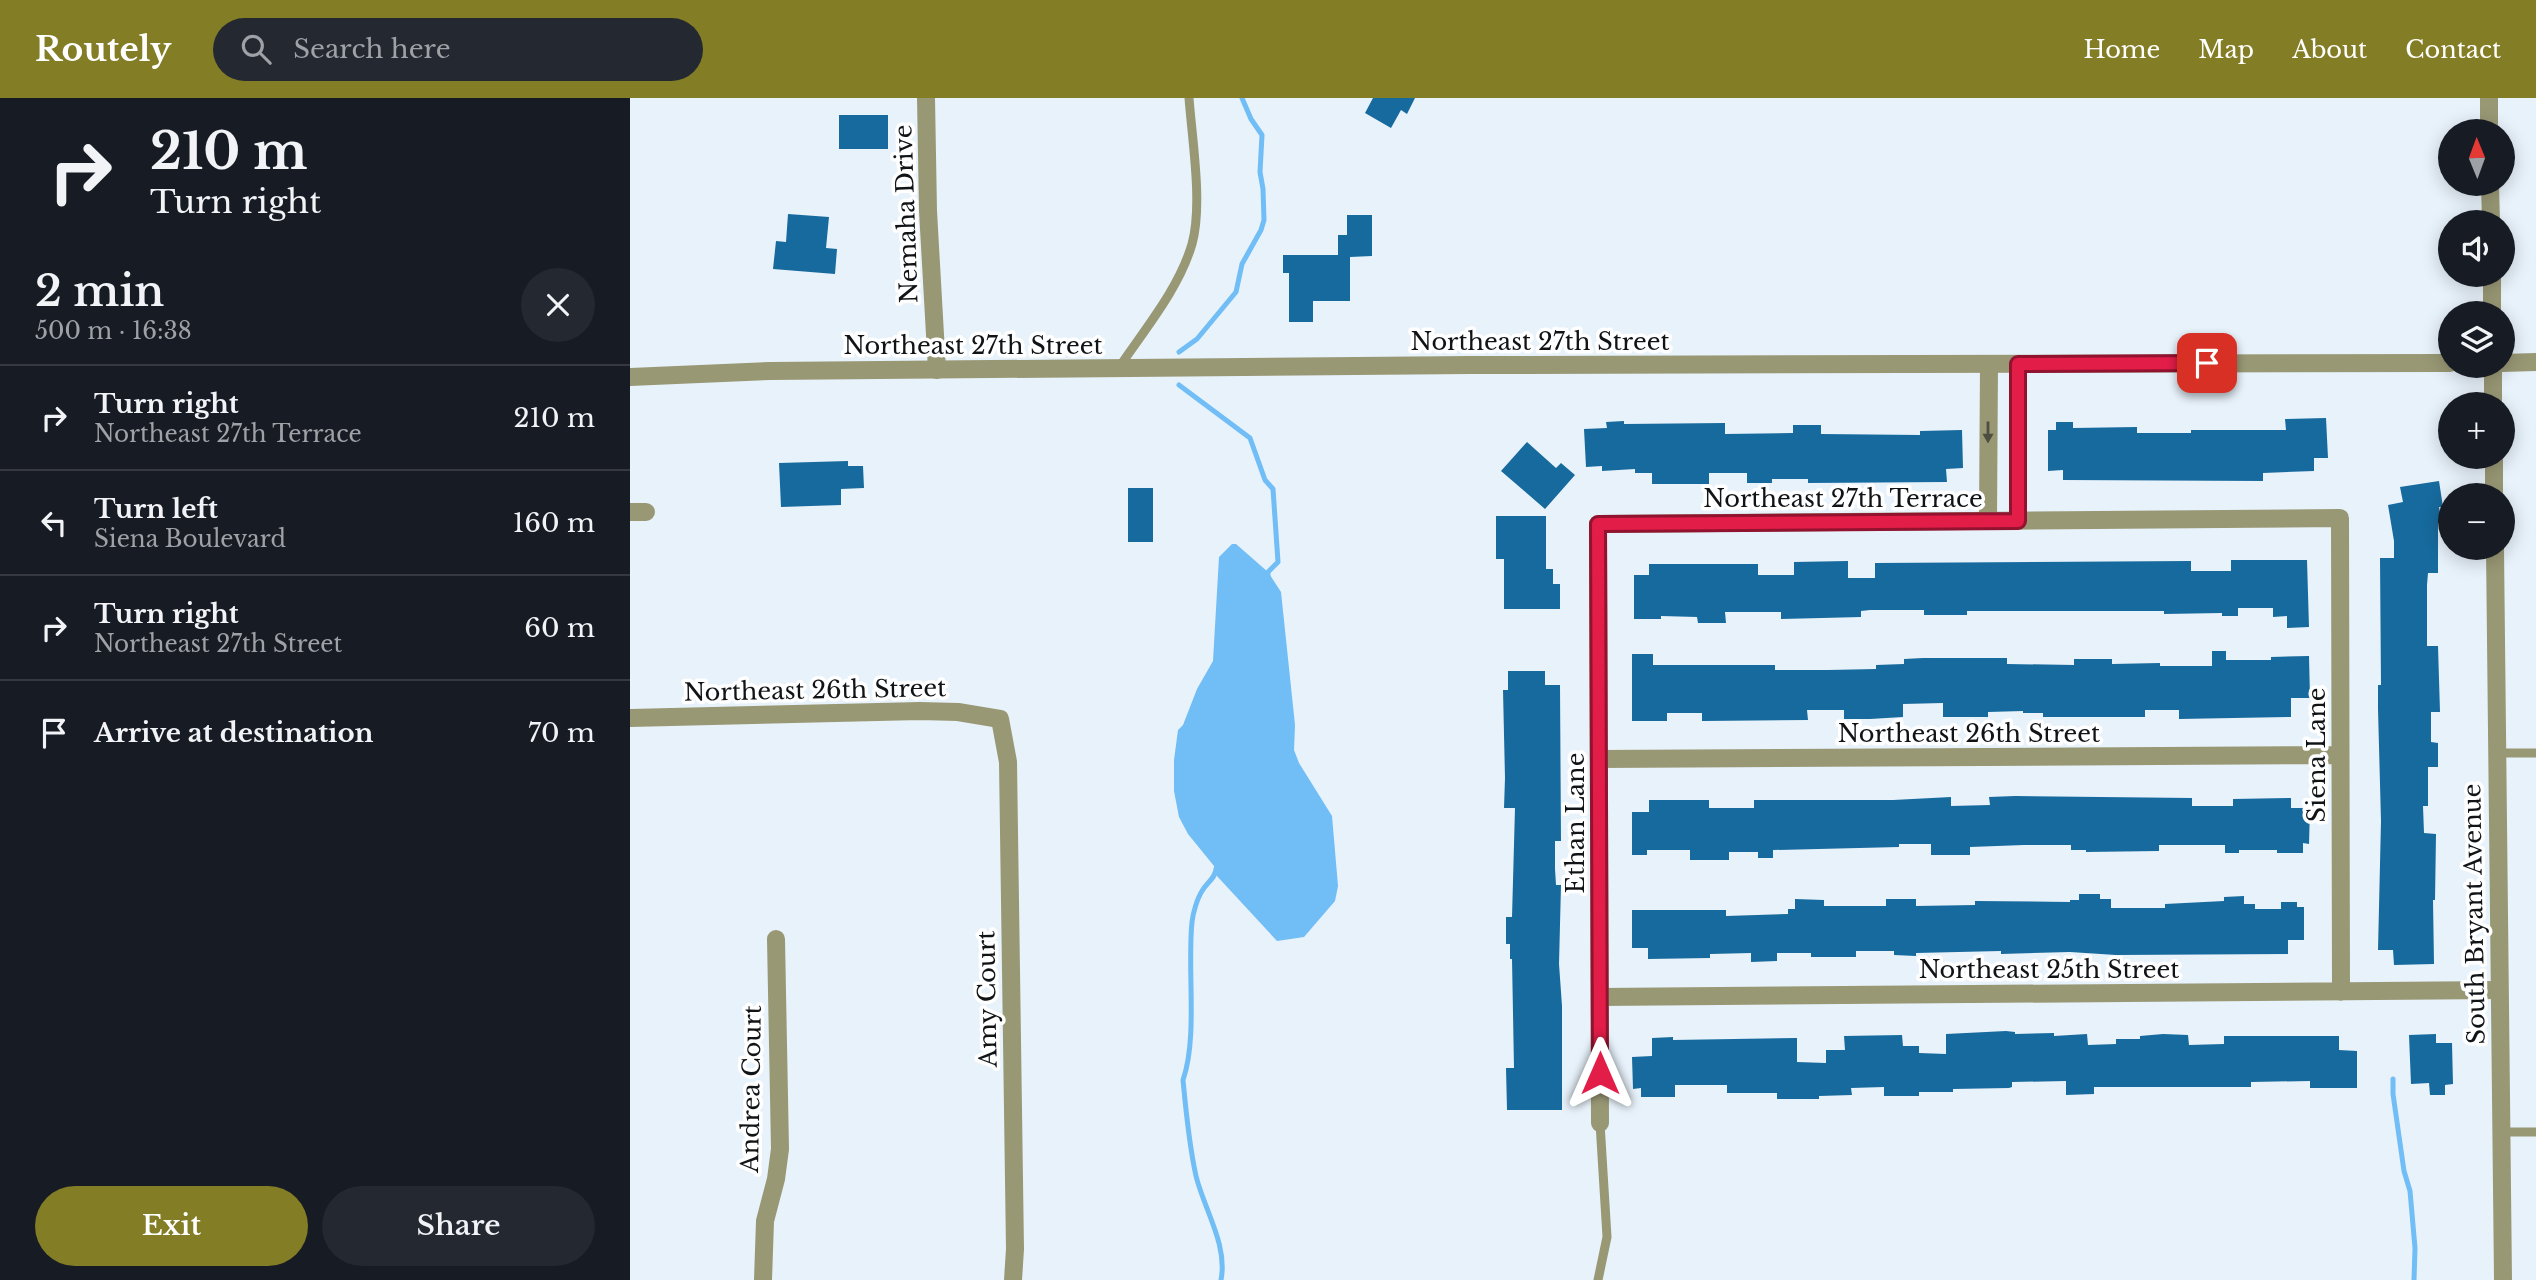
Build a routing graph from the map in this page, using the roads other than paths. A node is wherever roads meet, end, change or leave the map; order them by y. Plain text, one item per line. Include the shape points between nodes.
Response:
1 (926, 98) edge
2 (1189, 98) edge
3 (2489, 98) edge
4 (2489, 119) edge
5 (2536, 362) edge
6 (2438, 363) edge
7 (2515, 363) edge
8 (1989, 364) junction
9 (2018, 364) junction
10 (937, 369) junction
11 (1118, 369) junction
12 (630, 377) edge
13 (2340, 517) joint
14 (1988, 521) junction
15 (2018, 521) junction
16 (1598, 524) joint
17 (2495, 560) edge
18 (630, 718) edge
19 (1000, 719) joint
20 (2497, 753) junction
21 (2536, 753) edge
22 (2340, 755) junction
23 (1599, 759) junction
24 (775, 939) dead end
25 (2499, 990) junction
26 (2341, 992) junction
27 (1600, 997) junction
28 (1600, 1123) joint
29 (2501, 1132) junction
30 (2536, 1132) edge
31 (763, 1280) edge
32 (1013, 1280) edge
33 (1598, 1280) edge
34 (2503, 1280) edge

1 - 10 street, Nemaha Drive
2 - 11 lane via 1195,193 1192,243 1172,288
3 - 4 street
5 - 7 street
6 - 9 street, Northeast 27th Street
8 - 9 street, Northeast 27th Street
8 - 11 street, Northeast 27th Street
8 -> 14 street
9 - 15 street
10 - 11 street, Northeast 27th Street
10 - 12 street, Northeast 27th Street
13 - 15 street, Northeast 27th Terrace
13 - 22 street, Siena Lane
14 - 15 street, Northeast 27th Terrace
14 - 16 street, Northeast 27th Terrace
16 - 23 street, Ethan Lane
17 - 20 street, South Bryant Avenue
18 - 19 street, Northeast 26th Street via 920,711
19 - 32 street, Amy Court via 1008,762
20 - 21 lane
20 - 25 street, South Bryant Avenue
22 - 23 street, Northeast 26th Street
22 - 26 street, Siena Lane
23 - 27 street, Ethan Lane
24 - 31 street, Andrea Court via 780,1149 765,1221
25 - 26 street, Northeast 25th Street
25 - 29 street, South Bryant Avenue
26 - 27 street, Northeast 25th Street
27 - 28 street, Ethan Lane
28 - 33 lane via 1607,1237
29 - 30 lane
29 - 34 street, South Bryant Avenue

